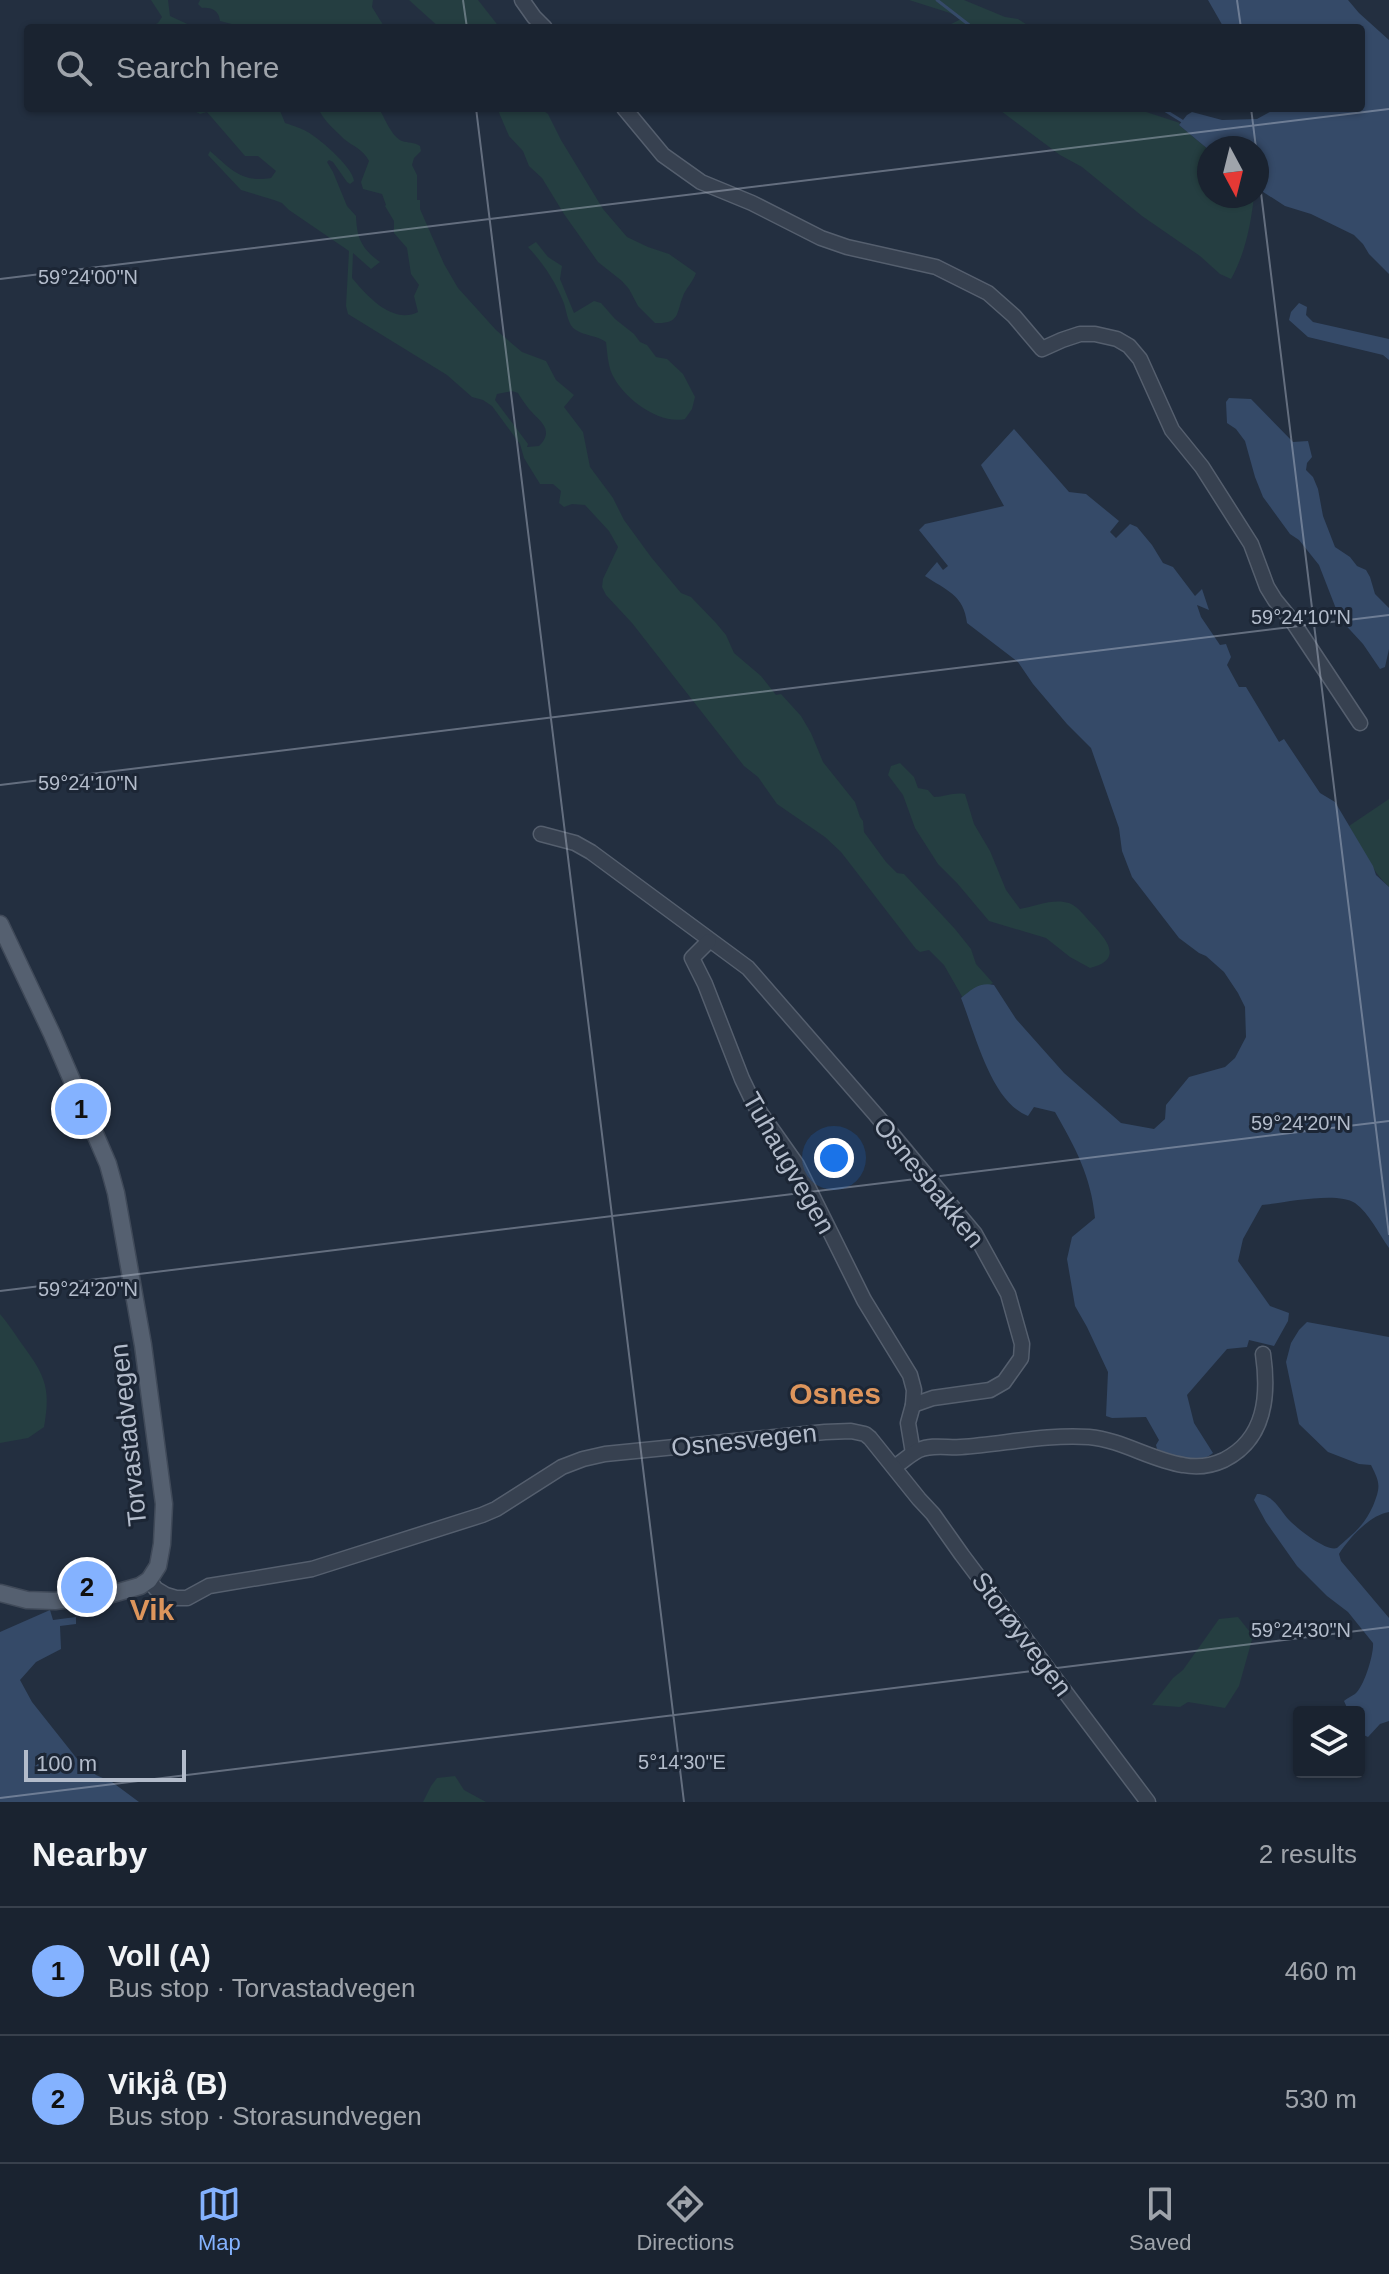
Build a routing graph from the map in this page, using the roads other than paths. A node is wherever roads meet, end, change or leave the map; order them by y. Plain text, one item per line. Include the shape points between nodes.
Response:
1 (522, 0) edge
2 (542, 24) edge
3 (627, 112) edge
4 (1360, 723) dead end
5 (541, 834) dead end
6 (0, 924) edge
7 (709, 941) junction
8 (1263, 1354) dead end
9 (913, 1405) junction
10 (913, 1453) junction
11 (894, 1467) junction
12 (149, 1580) junction
13 (0, 1593) edge
14 (1148, 1802) edge

1 - 2 street
3 - 4 street via 663,155 701,182 821,238 936,267 988,293 1042,349 1080,334 1129,346 1172,430 1251,544 1267,587
5 - 7 street, Osnesbakken via 591,852
6 - 12 main road, Torvastadvegen via 102,1148 116,1193 164,1492 161,1551
7 - 9 street, Tuhaugvegen via 692,958 742,1079 797,1165 864,1300 910,1375
7 - 9 street, Osnesbakken via 748,968 876,1115 975,1234 1008,1294 1022,1344 1014,1371 990,1390
8 - 10 street via 1265,1389 1258,1428 1242,1449 1214,1464 1181,1465 1103,1440 1072,1436 929,1447
9 - 10 street, Tuhaugvegen via 908,1423
10 - 11 street
11 - 12 street, Osnesvegen via 865,1434 842,1431 605,1454 562,1467 482,1515 312,1569 209,1586 187,1598 166,1595
11 - 14 street, Storøyvegen
12 - 13 main road via 130,1590 82,1599 37,1601

